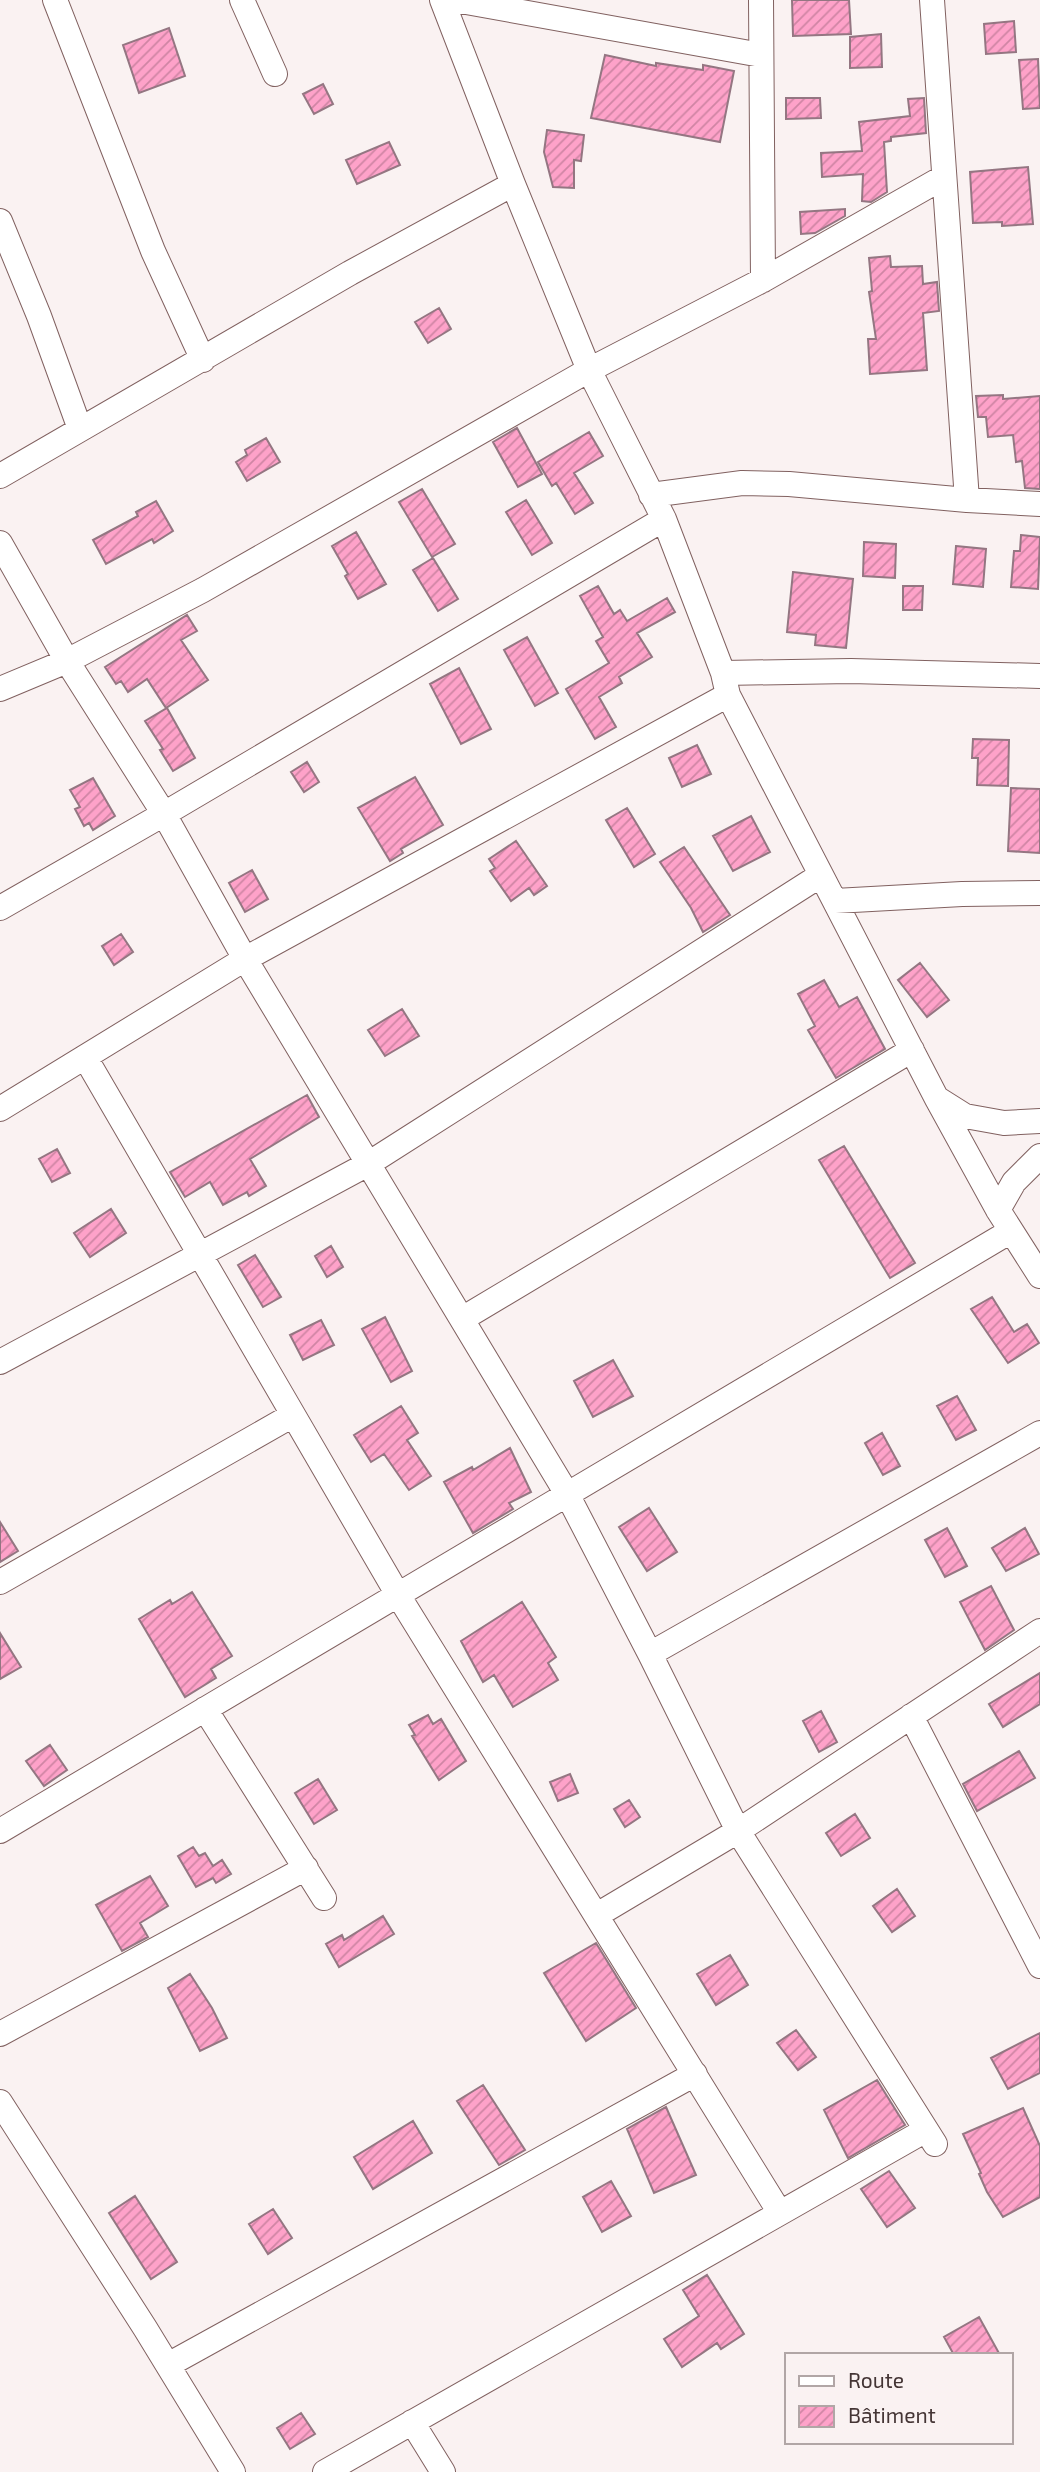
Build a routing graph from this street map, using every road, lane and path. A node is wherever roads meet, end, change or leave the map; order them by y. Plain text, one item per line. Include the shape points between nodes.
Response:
1 (55, 0) edge
2 (242, 0) edge
3 (442, 0) edge
4 (454, 0) edge
5 (761, 0) edge
6 (932, 0) edge
7 (761, 55) junction
8 (275, 74) dead end
9 (944, 177) junction
10 (513, 184) junction
11 (0, 221) edge
12 (762, 280) junction
13 (203, 360) junction
14 (589, 370) junction
15 (80, 429) junction
16 (0, 476) edge
17 (652, 495) junction
18 (967, 500) junction
19 (1040, 504) edge
20 (664, 519) junction
21 (0, 543) edge
22 (67, 661) junction
23 (1040, 676) edge
24 (726, 684) junction
25 (0, 690) edge
26 (164, 814) junction
27 (821, 875) junction
28 (1040, 893) edge
29 (835, 901) junction
30 (0, 908) edge
31 (245, 959) junction
32 (912, 1050) junction
33 (85, 1057) junction
34 (937, 1099) junction
35 (0, 1109) edge
36 (1040, 1121) edge
37 (1040, 1156) edge
38 (368, 1164) junction
39 (1005, 1221) junction
40 (201, 1255) junction
41 (1040, 1276) edge
42 (462, 1319) junction
43 (0, 1362) edge
44 (293, 1415) junction
45 (1040, 1433) edge
46 (567, 1494) junction
47 (0, 1582) edge
48 (398, 1595) junction
49 (1040, 1630) edge
50 (650, 1654) junction
51 (205, 1709) junction
52 (911, 1716) junction
53 (0, 1831) edge
54 (738, 1831) junction
55 (306, 1868) junction
56 (324, 1898) dead end
57 (597, 1915) junction
58 (1040, 1966) edge
59 (0, 2034) edge
60 (695, 2074) junction
61 (0, 2102) edge
62 (780, 2213) junction
63 (167, 2365) junction
64 (412, 2423) junction
65 (233, 2472) edge
66 (325, 2472) edge
67 (443, 2472) edge

1 - 13 street via 153,251
2 - 8 street
3 - 10 street
4 - 7 street
5 - 7 street
6 - 9 street
7 - 12 street
9 - 12 street
9 - 18 street
10 - 13 street
10 - 14 street
11 - 15 street
12 - 14 street
13 - 15 street
14 - 17 street
14 - 22 street via 203,590
15 - 16 street
17 - 18 street via 742,483
17 - 20 street
18 - 19 street
20 - 24 street
20 - 26 street
21 - 22 street
22 - 25 street
22 - 26 street
23 - 24 street via 851,671
24 - 27 street
24 - 31 street
26 - 30 street
26 - 31 street
27 - 29 street
27 - 38 street
28 - 29 street
29 - 32 street
31 - 33 street
31 - 38 street
32 - 34 street
32 - 42 street
33 - 35 street
33 - 40 street
34 - 36 street via 965,1116 1004,1124
34 - 39 street
37 - 39 street via 1014,1182
38 - 40 street
38 - 42 street
39 - 41 street
39 - 46 street
40 - 43 street
40 - 44 street
42 - 46 street
44 - 47 street
44 - 48 street
45 - 50 street
46 - 48 street
46 - 50 street
48 - 51 street
48 - 57 street
49 - 52 street
50 - 54 street
51 - 53 street
51 - 55 street
52 - 54 street
52 - 58 street
54 - 57 street
54 - 62 street via 931,2137
55 - 56 street
55 - 59 street
57 - 60 street
60 - 62 street
60 - 63 street
61 - 63 street
62 - 64 street
63 - 65 street
64 - 66 street
64 - 67 street

